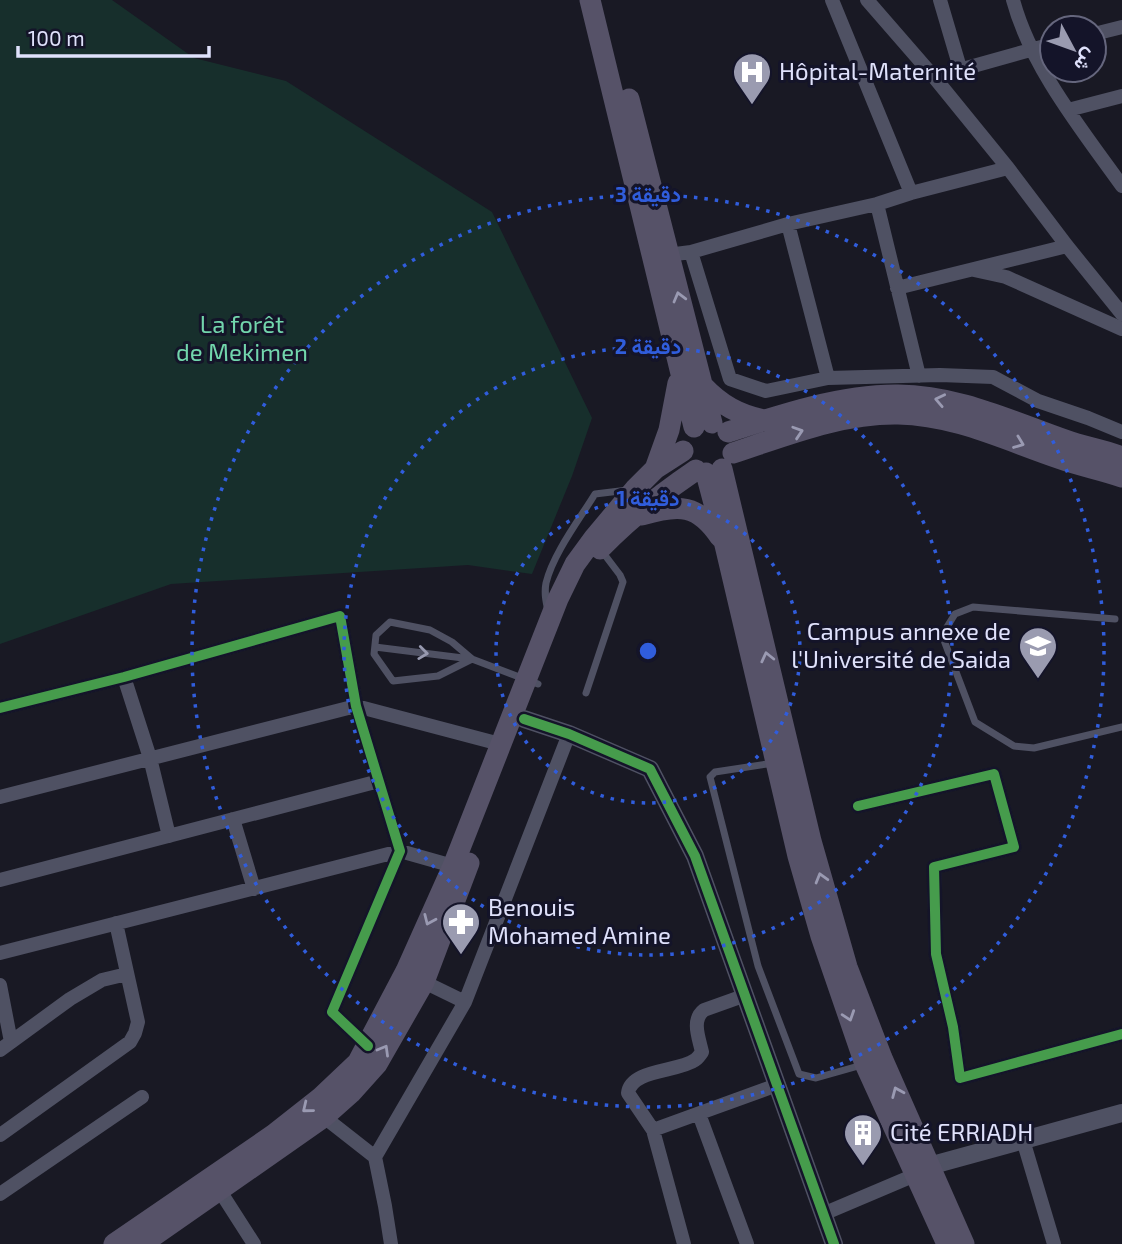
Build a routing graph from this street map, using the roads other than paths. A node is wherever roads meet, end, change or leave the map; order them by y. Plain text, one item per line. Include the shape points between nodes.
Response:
1 (590, 0) edge
2 (604, 0) edge
3 (832, 0) edge
4 (867, 0) edge
5 (940, 0) edge
6 (1013, 0) edge
7 (1038, 48) edge
8 (1032, 49) junction
9 (960, 68) junction
10 (934, 77) junction
11 (1122, 96) edge
12 (1068, 110) junction
13 (1122, 161) edge
14 (1107, 165) junction
15 (1008, 168) junction
16 (1122, 186) edge
17 (911, 193) junction
18 (877, 204) junction
19 (788, 224) junction
20 (1067, 246) junction
21 (691, 251) junction
22 (660, 256) junction
23 (969, 269) junction
24 (897, 288) junction
25 (1122, 314) edge
26 (1122, 329) edge
27 (679, 367) junction
28 (919, 376) junction
29 (828, 378) junction
30 (703, 386) junction
31 (766, 420) junction
32 (711, 427) junction
33 (1122, 432) edge
34 (683, 451) junction
35 (1122, 457) edge
36 (714, 466) junction
37 (655, 469) junction
38 (1122, 477) edge
39 (637, 516) junction
40 (725, 545) junction
41 (600, 550) junction
42 (1115, 619) dead end
43 (375, 647) junction
44 (472, 659) junction
45 (124, 677) junction
46 (533, 682) junction
47 (586, 693) dead end
48 (356, 706) junction
49 (0, 708) edge
50 (524, 719) junction
51 (1122, 726) edge
52 (569, 734) junction
53 (500, 744) junction
54 (150, 758) junction
55 (775, 763) junction
56 (379, 781) junction
57 (0, 797) edge
58 (858, 806) dead end
59 (233, 819) junction
60 (169, 836) junction
61 (400, 851) junction
62 (453, 866) junction
63 (0, 880) edge
64 (254, 889) junction
65 (116, 923) junction
66 (0, 953) edge
67 (127, 974) junction
68 (424, 982) junction
69 (0, 985) edge
70 (746, 995) junction
71 (465, 1002) junction
72 (2, 1008) edge
73 (1122, 1034) edge
74 (6, 1046) edge
75 (368, 1046) junction
76 (865, 1064) junction
77 (777, 1085) junction
78 (142, 1097) dead end
79 (1122, 1113) edge
80 (699, 1114) junction
81 (324, 1117) junction
82 (653, 1130) junction
83 (0, 1135) edge
84 (1023, 1140) junction
85 (375, 1157) junction
86 (922, 1171) junction
87 (220, 1191) junction
88 (0, 1194) edge
89 (823, 1214) junction
90 (249, 1242) edge
91 (114, 1244) edge
92 (142, 1244) edge
93 (391, 1244) edge
94 (684, 1244) edge
95 (747, 1244) edge
96 (834, 1244) edge
97 (947, 1244) edge
98 (964, 1244) edge
99 (1054, 1244) edge

1 - 22 main road
2 - 22 main road
3 - 17 street
4 - 10 street
5 - 9 street
6 - 8 street
7 - 8 street
8 - 9 street
8 - 12 street
9 - 10 street
10 - 15 street
11 - 12 street
12 - 14 street
13 - 14 street
14 - 16 street
15 - 17 street
15 - 20 street
17 - 18 street
18 - 19 street
18 - 24 street
19 - 21 street
19 - 29 street
20 - 23 street
20 - 25 street
21 - 22 street
21 - 29 street via 730,379 766,391
22 - 27 main road
30 -> 22 main road
23 - 24 street
23 - 26 street via 1006,277
24 - 28 street
27 - 32 main road
27 - 37 main road via 670,430
28 - 29 street
28 - 33 street via 993,377 1038,401
30 - 31 main road via 725,406
30 - 32 main road
31 - 32 main road
35 -> 31 main road via 932,397 896,394 852,399
32 - 34 main road via 684,440
32 - 36 main road via 733,444
34 - 36 main road via 686,460
34 - 37 main road
36 -> 38 main road via 816,426 896,414 964,424
36 - 39 main road via 657,498
36 - 40 main road
86 -> 36 main road via 847,967
37 - 46 main road via 575,564 550,618
39 - 40 main road via 675,507 693,512 709,522
39 - 41 main road
40 - 55 main road
41 - 46 main road
41 - 47 lane via 623,582
42 - 51 lane via 973,607 955,614 942,635 975,722 1014,746 1034,748
43 -> 44 lane
43 - 44 lane via 376,635 390,622 430,630
43 - 44 lane via 374,654 393,681 438,676
44 - 46 lane
45 - 48 street via 340,616
45 - 49 street
45 - 54 street
46 - 50 main road
46 - 53 main road
48 - 53 street
48 - 54 street
48 - 56 street
50 - 52 street
50 - 68 main road
52 - 70 street via 650,769 695,856
52 - 71 street
53 - 62 main road
54 - 57 street
54 - 60 street
55 -> 76 main road via 821,936
55 - 76 lane via 715,772 710,777 758,966 799,1074 816,1078
56 - 59 street
56 - 61 street
58 - 73 street via 994,774 1014,847 934,867 936,954 960,1078
59 - 60 street
59 - 64 street
60 - 63 street
61 - 62 street
61 - 64 street
61 - 75 street via 332,1012
62 -> 75 main road
64 - 65 street
65 - 66 street
65 - 67 street
67 - 74 street via 102,980 70,999
67 - 83 street via 138,1022 130,1042
68 - 71 street
81 -> 68 main road via 377,1063
69 - 72 street
70 - 77 street
70 - 82 street via 699,1014 702,1052 694,1061 636,1079 629,1086 628,1093
71 - 85 street
72 - 74 street
75 -> 91 main road via 358,1062 320,1098
76 - 86 main road
77 - 80 street
77 - 89 street
78 - 88 street
79 - 84 street
80 - 82 street
80 - 95 street
81 - 85 street
81 - 87 main road
82 - 94 street
84 - 86 street
84 - 99 street
85 - 93 street
86 - 89 street
86 - 97 main road
86 - 98 main road
87 - 90 street
87 - 92 main road
89 - 96 street

